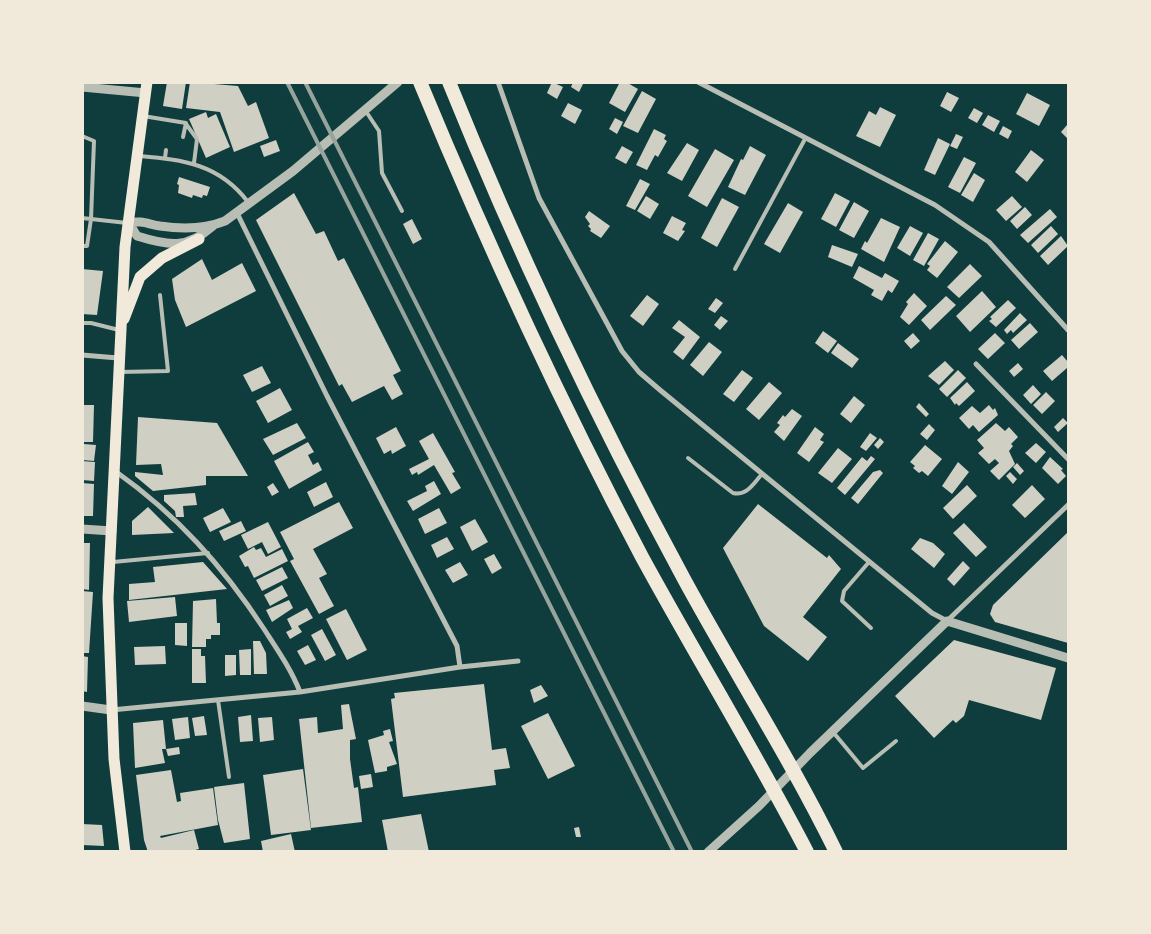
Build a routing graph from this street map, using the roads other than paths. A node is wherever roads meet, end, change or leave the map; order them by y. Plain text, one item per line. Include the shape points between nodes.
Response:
1 (398, 82) edge
2 (420, 82) edge
3 (498, 82) edge
4 (698, 82) edge
5 (89, 86) edge
6 (451, 87) edge
7 (147, 88) edge
8 (365, 110) junction
9 (142, 116) junction
10 (186, 123) junction
11 (82, 136) edge
12 (184, 138) dead end
13 (805, 139) junction
14 (166, 150) dead end
15 (181, 152) dead end
16 (137, 156) junction
17 (164, 158) junction
18 (180, 160) junction
19 (194, 163) junction
20 (249, 204) junction
21 (402, 210) dead end
22 (237, 213) junction
23 (82, 218) edge
24 (91, 219) junction
25 (129, 223) junction
26 (212, 226) junction
27 (199, 239) junction
28 (82, 246) edge
29 (735, 269) dead end
30 (160, 295) dead end
31 (82, 324) edge
32 (120, 330) junction
33 (1068, 330) edge
34 (82, 355) edge
35 (118, 358) junction
36 (976, 364) dead end
37 (118, 372) junction
38 (688, 458) dead end
39 (1068, 459) edge
40 (115, 470) junction
41 (762, 474) junction
42 (1068, 506) edge
43 (82, 529) edge
44 (112, 531) junction
45 (208, 553) junction
46 (110, 562) junction
47 (869, 562) junction
48 (947, 620) junction
49 (871, 628) dead end
50 (1068, 658) edge
51 (518, 661) dead end
52 (460, 667) junction
53 (300, 692) junction
54 (218, 700) junction
55 (82, 706) edge
56 (111, 710) junction
57 (832, 732) junction
58 (896, 741) dead end
59 (229, 777) dead end
60 (125, 852) edge
61 (708, 852) edge
62 (807, 852) edge
63 (836, 852) edge

1 - 8 street
2 - 62 highway via 535,344 642,555
3 - 41 street via 540,198 622,351 639,372
4 - 13 street
5 - 7 street
6 - 63 highway via 573,363 663,539
7 - 9 main road
8 - 20 street
8 - 21 lane via 379,131 382,173
9 - 10 lane via 169,123
9 - 16 main road
10 - 12 lane
10 - 19 lane via 197,139
11 - 24 lane via 94,141
13 - 29 lane
13 - 33 street via 935,205 969,227 989,242
14 - 17 lane
15 - 18 lane
16 - 17 lane
16 - 25 main road
17 - 18 lane
18 - 19 lane
19 - 20 lane via 237,187
20 - 22 street
22 - 26 street
22 - 52 street via 457,646
23 - 24 lane
24 - 25 lane
24 - 28 lane via 87,246
25 - 26 street via 138,221 178,228
25 - 27 street via 138,236 153,241 178,245
25 - 32 main road
26 - 27 street
27 - 32 main road via 162,258 140,276
30 - 37 lane via 168,371
31 - 32 lane via 92,323
32 - 35 main road
34 - 35 street
35 - 37 main road
36 - 39 street
37 - 40 main road
38 - 41 lane via 732,493 744,493
40 - 44 main road
40 - 45 street via 147,495
41 - 47 street
42 - 48 street
43 - 44 street
44 - 46 main road
45 - 46 lane
45 - 53 street via 248,606 291,671
46 - 56 main road
47 - 48 street via 932,613
47 - 49 lane via 844,591 842,601
48 - 50 street
48 - 57 street
51 - 52 street
52 - 53 street
53 - 54 street
54 - 56 street
54 - 59 lane
55 - 56 street
56 - 60 main road via 118,810
57 - 58 lane via 863,768
57 - 61 street

